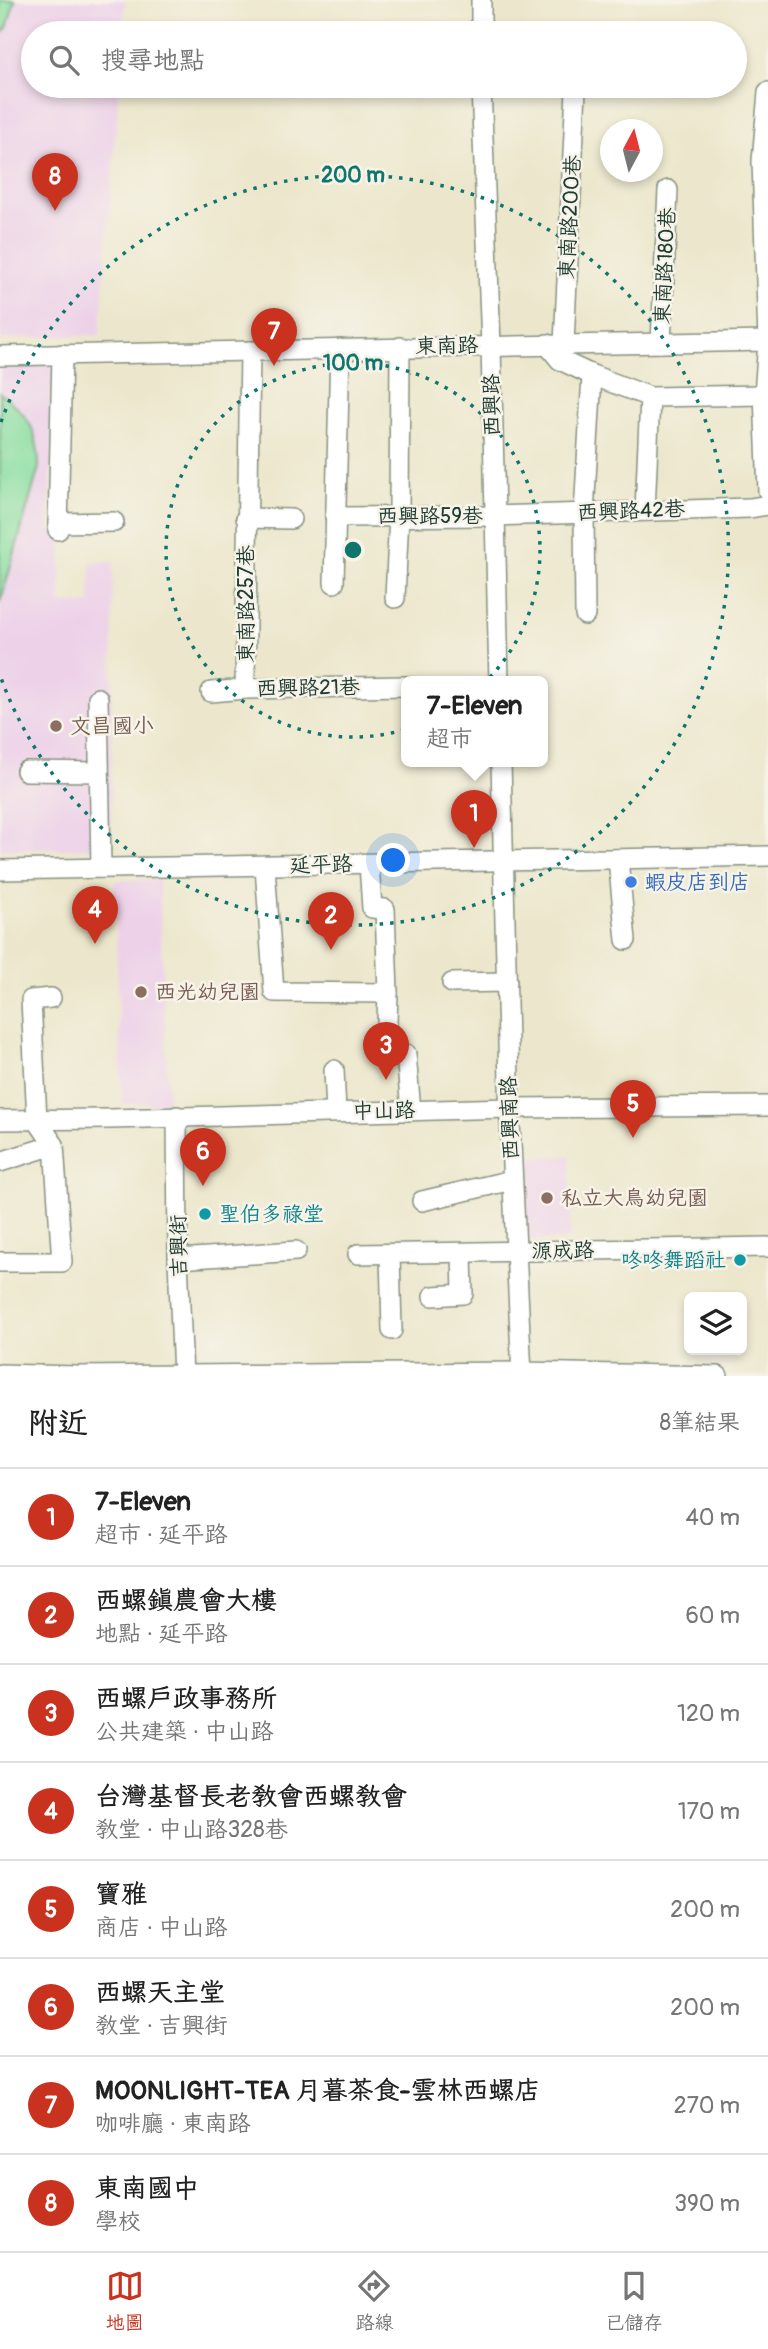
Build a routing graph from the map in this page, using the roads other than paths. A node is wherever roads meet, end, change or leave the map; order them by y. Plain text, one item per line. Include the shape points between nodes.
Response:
1 (481, 0) edge
2 (481, 21) edge
3 (768, 92) edge
4 (481, 98) edge
5 (575, 98) edge
6 (668, 190) dead end
7 (768, 341) edge
8 (661, 343) junction
9 (555, 344) junction
10 (491, 346) junction
11 (400, 347) junction
12 (340, 349) junction
13 (250, 351) junction
14 (62, 354) junction
15 (0, 355) edge
16 (592, 375) junction
17 (650, 397) junction
18 (766, 398) edge
19 (768, 491) edge
20 (768, 505) edge
21 (645, 511) junction
22 (584, 513) junction
23 (399, 515) junction
24 (494, 516) junction
25 (335, 517) junction
26 (246, 518) junction
27 (291, 519) dead end
28 (114, 522) dead end
29 (334, 583) dead end
30 (395, 598) dead end
31 (585, 615) dead end
32 (499, 676) edge
33 (401, 686) edge
34 (245, 689) junction
35 (211, 692) dead end
36 (98, 698) dead end
37 (501, 767) edge
38 (26, 771) dead end
39 (99, 772) junction
40 (768, 856) edge
41 (618, 859) junction
42 (504, 860) junction
43 (369, 864) junction
44 (265, 867) junction
45 (101, 868) junction
46 (0, 870) edge
47 (626, 940) dead end
48 (507, 982) junction
49 (452, 983) dead end
50 (388, 993) junction
51 (51, 998) dead end
52 (387, 1023) dead end
53 (406, 1054) dead end
54 (334, 1070) dead end
55 (768, 1107) edge
56 (509, 1108) junction
57 (411, 1111) junction
58 (336, 1112) junction
59 (177, 1116) junction
60 (0, 1120) edge
61 (37, 1120) junction
62 (54, 1145) junction
63 (0, 1162) edge
64 (512, 1180) junction
65 (422, 1200) dead end
66 (768, 1247) edge
67 (296, 1251) dead end
68 (516, 1252) junction
69 (462, 1253) junction
70 (359, 1254) dead end
71 (390, 1254) junction
72 (178, 1259) junction
73 (0, 1262) edge
74 (433, 1296) dead end
75 (392, 1330) dead end
76 (0, 1374) edge
77 (522, 1374) edge
78 (183, 1375) edge
79 (77, 1376) edge
80 (718, 1376) edge

1 - 2 street
3 - 7 street via 762,161
4 - 10 street, 西興路
5 - 9 street, 東南路200巷
6 - 8 street, 東南路180巷
7 - 8 street, 東南路
7 - 18 street
8 - 9 street, 東南路
9 - 10 street, 東南路
9 - 16 street via 560,360
10 - 11 street, 東南路
10 - 24 street, 西興路
11 - 12 street, 東南路
11 - 23 street
12 - 13 street, 東南路
12 - 25 street
13 - 14 street, 東南路
13 - 26 street, 東南路257巷
14 - 15 street, 東南路
14 - 28 street via 58,526
16 - 17 street
16 - 22 street
17 - 18 street
17 - 21 street
18 - 19 street
20 - 21 street, 西興路42巷
21 - 22 street, 西興路42巷
22 - 24 street, 西興路42巷
22 - 31 street
23 - 24 street, 西興路59巷
23 - 25 street, 西興路59巷
23 - 30 street
24 - 32 street, 西興路
25 - 29 street
26 - 27 street, 東南路257巷
26 - 34 street, 東南路257巷
33 - 34 street, 西興路21巷
34 - 35 street, 西興路21巷
36 - 39 street
37 - 42 street
38 - 39 street
39 - 45 street
40 - 41 street, 延平路
41 - 42 street, 延平路
41 - 47 street
42 - 43 street, 延平路
42 - 48 street, 西興南路
43 - 44 street, 延平路
43 - 50 street via 372,908 385,909
44 - 45 street, 延平路
44 - 50 street via 275,992
45 - 46 street, 延平路
48 - 49 street
48 - 56 street, 西興南路
50 - 52 street
51 - 61 street via 31,1000
53 - 57 street
54 - 58 street
55 - 56 street, 中山路
56 - 57 street, 中山路
56 - 64 street, 西興南路
57 - 58 street, 中山路
58 - 59 street, 中山路
59 - 61 street, 中山路
59 - 72 street, 吉興街
60 - 61 street, 中山路
61 - 62 street
62 - 63 street
62 - 73 street via 62,1262
64 - 65 street
64 - 68 street, 西興南路
66 - 68 street, 源成路
67 - 72 street
68 - 69 street, 源成路
68 - 77 street, 西興南路
69 - 71 street, 源成路
69 - 74 street via 463,1294
70 - 71 street, 源成路
71 - 75 street
72 - 78 street, 吉興街
76 - 79 street
77 - 78 street
77 - 80 street
78 - 79 street

